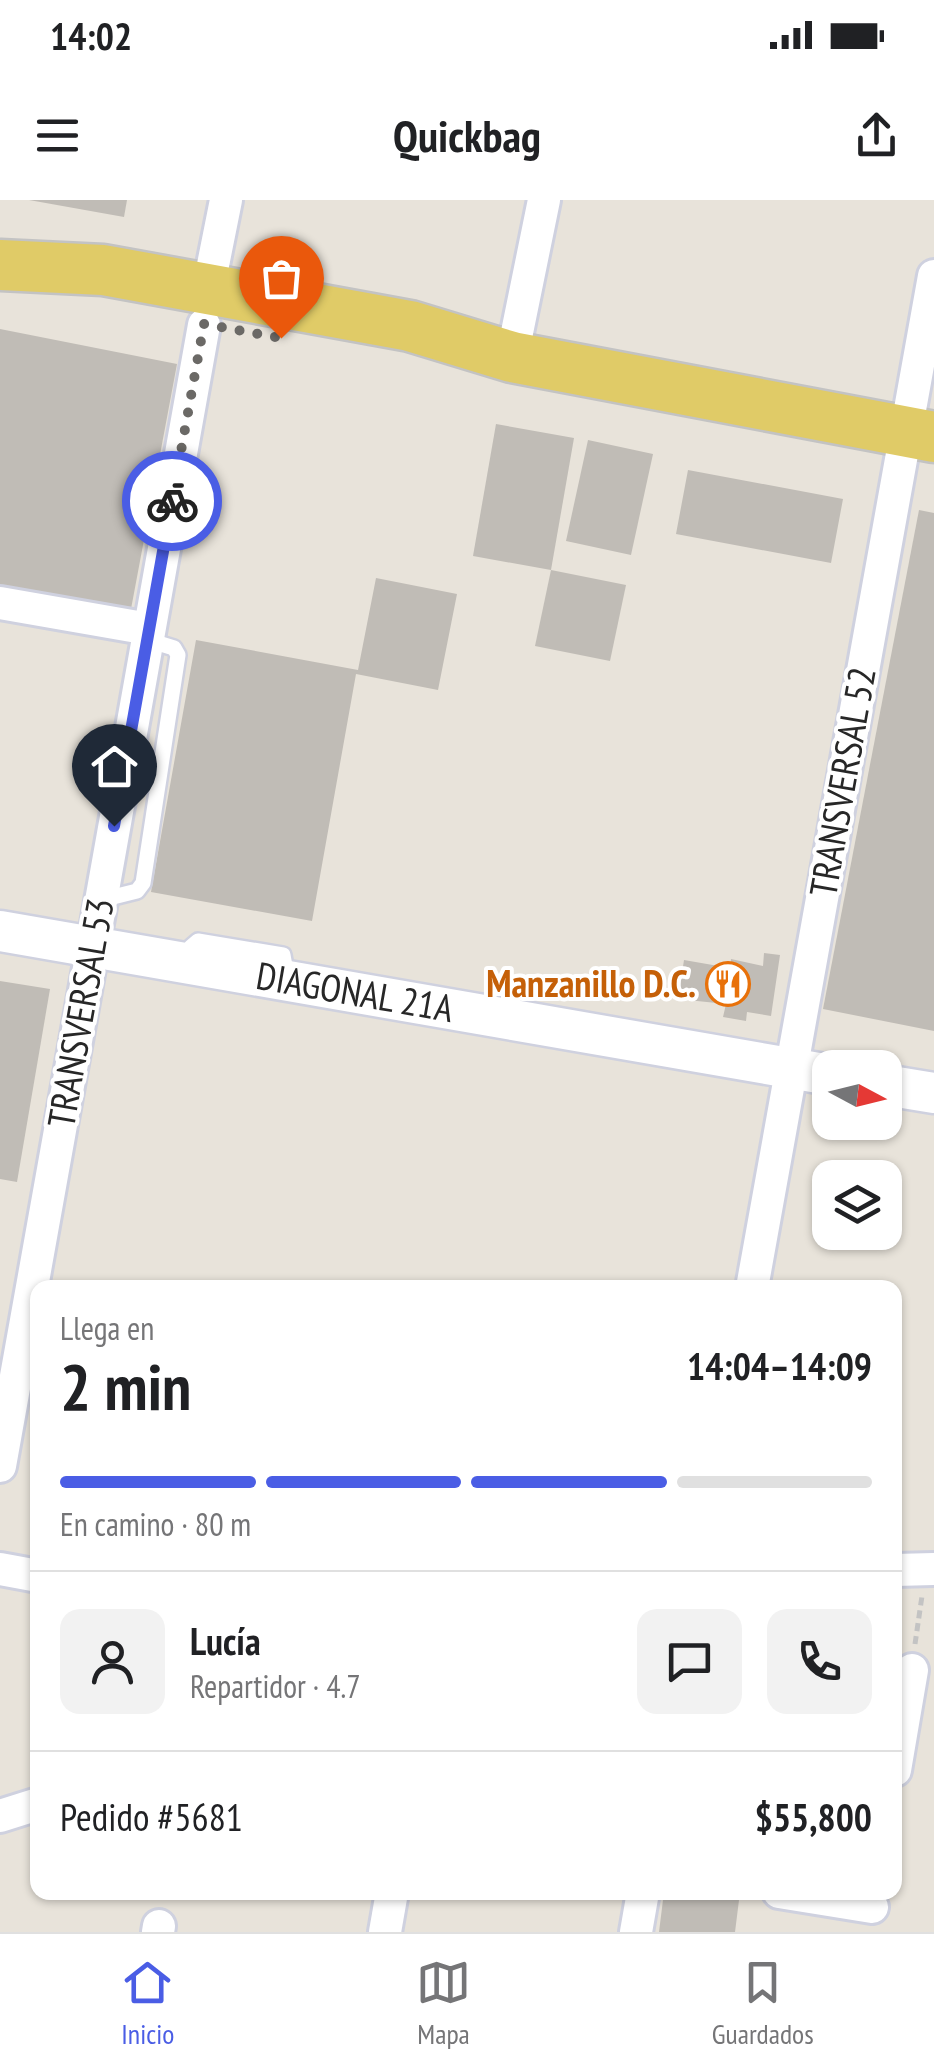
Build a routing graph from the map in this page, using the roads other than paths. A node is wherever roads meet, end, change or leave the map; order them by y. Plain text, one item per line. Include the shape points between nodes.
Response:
1 (226, 200) edge
2 (544, 200) edge
3 (0, 267) edge
4 (934, 276) edge
5 (206, 307) junction
6 (512, 356) junction
7 (920, 435) edge
8 (0, 602) edge
9 (149, 634) junction
10 (0, 931) edge
11 (93, 947) junction
12 (811, 1072) edge
13 (902, 1087) edge
14 (934, 1093) edge
15 (33, 1280) edge
16 (754, 1280) edge
17 (30, 1299) edge
18 (0, 1466) edge
19 (0, 1569) edge
20 (30, 1575) edge
21 (912, 1670) road end
22 (902, 1729) edge
23 (30, 1807) edge
24 (0, 1816) edge
25 (391, 1900) edge
26 (642, 1900) edge
27 (818, 1900) edge
28 (871, 1911) edge
29 (385, 1932) edge
30 (636, 1932) edge

1 - 5 street, TRANSVERSAL 53
2 - 6 street
3 - 5 main road via 91,299
4 - 7 street, TRANSVERSAL 52
5 - 6 main road via 396,357
5 - 9 street, TRANSVERSAL 53
6 - 7 main road
7 - 12 street, TRANSVERSAL 52
8 - 9 street
9 - 11 street, TRANSVERSAL 53
10 - 11 street, DIAGONAL 21A
11 - 12 street, DIAGONAL 21A
11 - 15 street, TRANSVERSAL 53
12 - 16 street, TRANSVERSAL 52
13 - 14 street
17 - 18 street, TRANSVERSAL 53
19 - 20 street
21 - 22 street
23 - 24 street
25 - 29 street
26 - 30 street
27 - 28 street

